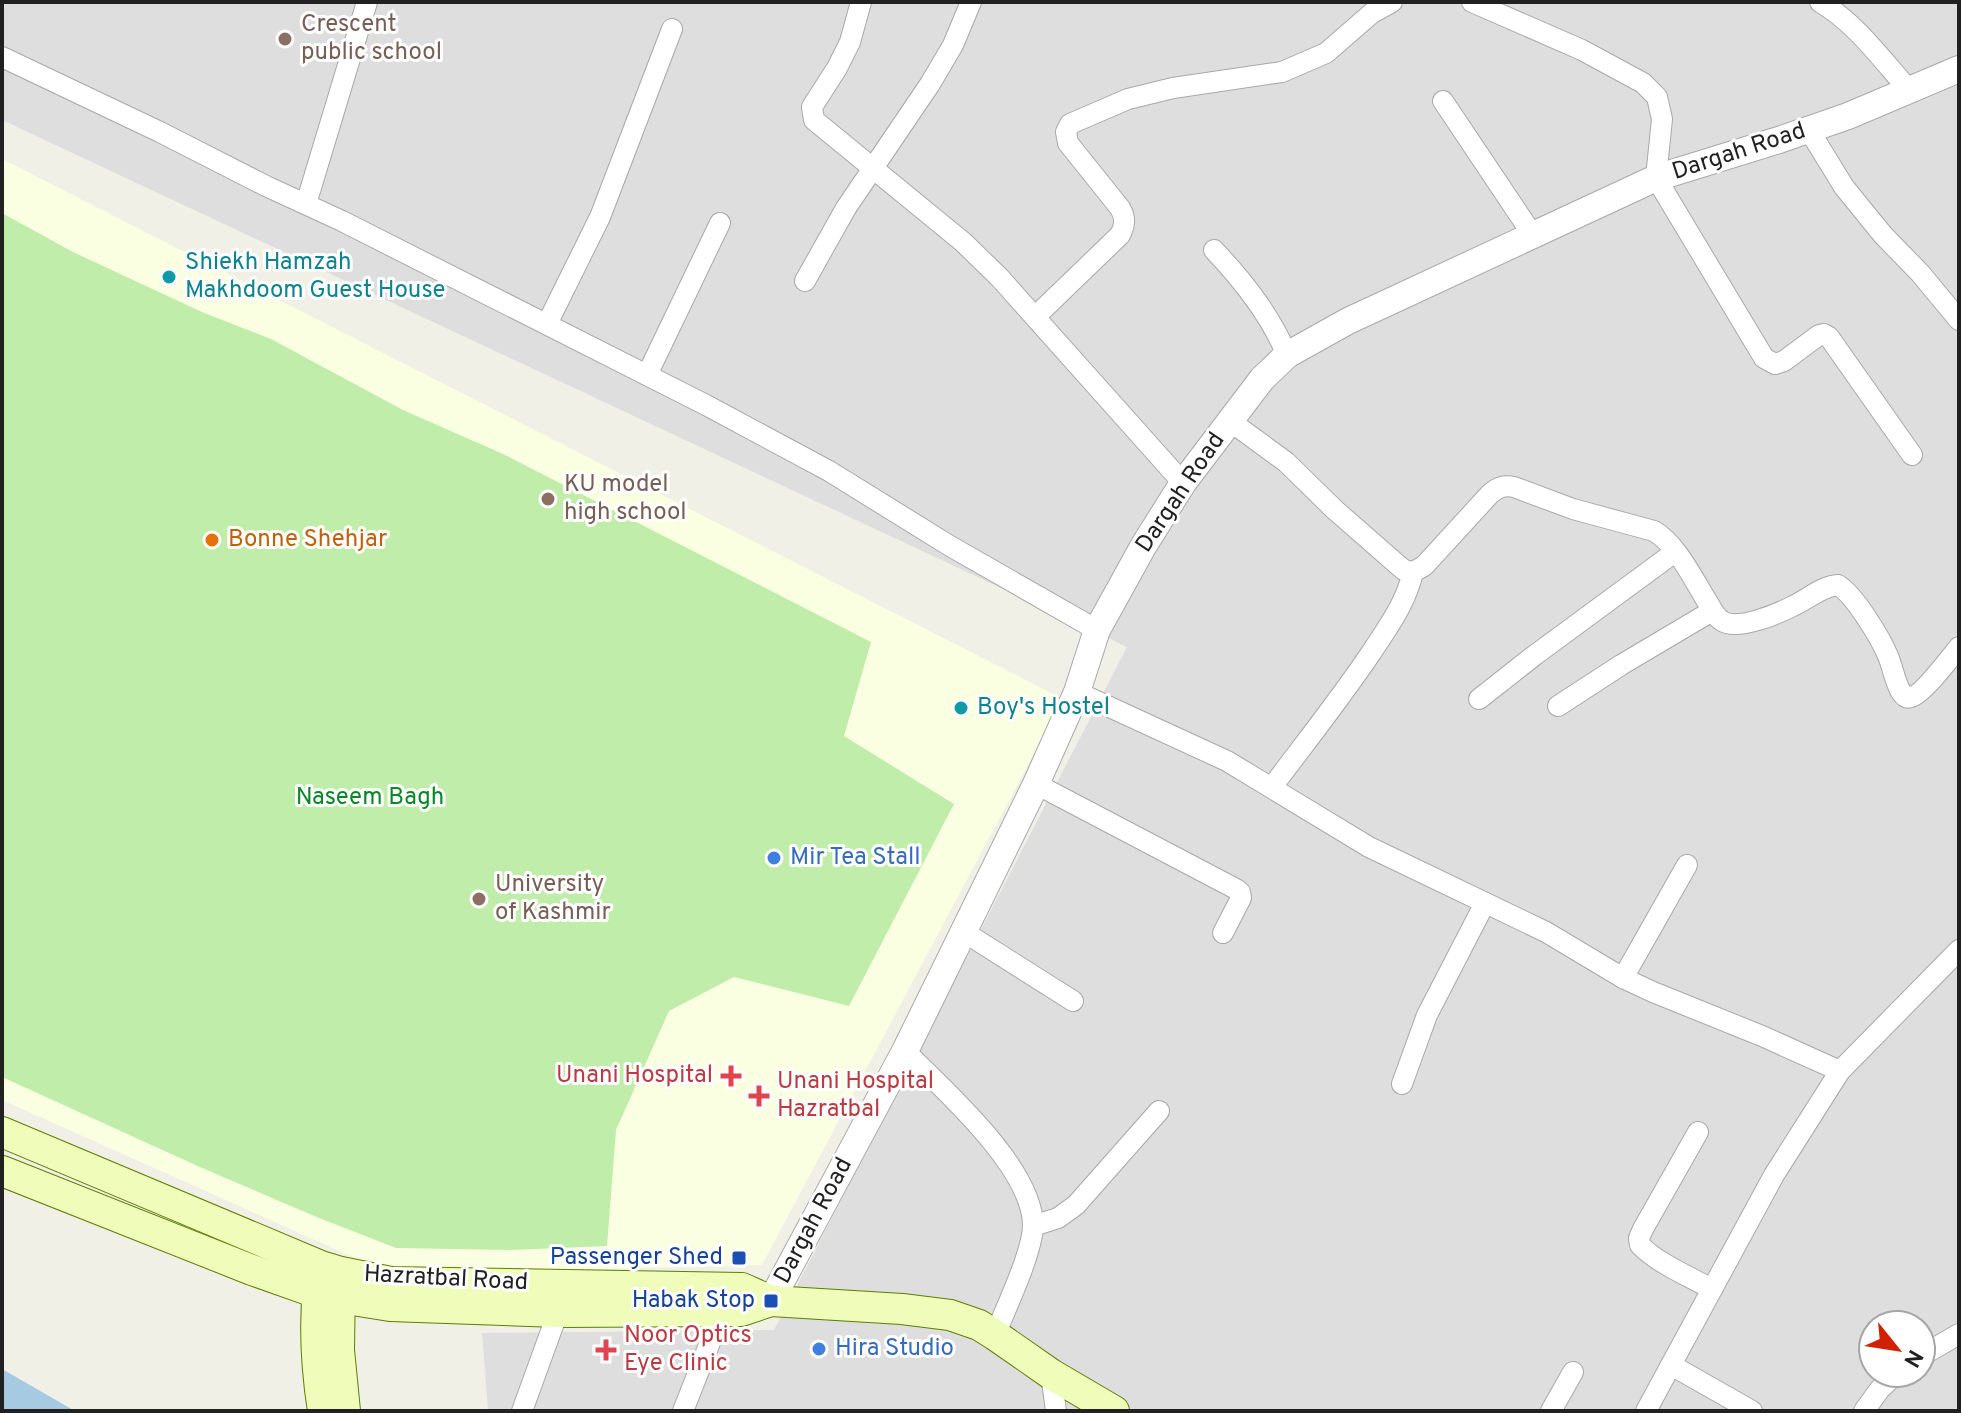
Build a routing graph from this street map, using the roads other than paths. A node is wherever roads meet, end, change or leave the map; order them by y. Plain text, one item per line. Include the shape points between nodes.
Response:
1 (367, 2) edge
2 (861, 2) edge
3 (971, 2) edge
4 (1392, 2) edge
5 (1472, 2) edge
6 (1820, 2) edge
7 (1367, 8) edge
8 (672, 29) dead end
9 (2, 57) edge
10 (1959, 69) edge
11 (1910, 91) junction
12 (1443, 101) dead end
13 (1809, 130) junction
14 (873, 168) junction
15 (1656, 178) junction
16 (306, 204) junction
17 (720, 223) dead end
18 (1532, 234) junction
19 (1214, 250) dead end
20 (805, 281) dead end
21 (1036, 316) junction
22 (1959, 320) edge
23 (547, 324) junction
24 (1287, 355) junction
25 (647, 375) junction
26 (1230, 421) junction
27 (1912, 455) dead end
28 (1183, 483) junction
29 (1675, 552) junction
30 (1413, 572) junction
31 (1712, 611) junction
32 (1097, 630) junction
33 (1955, 660) edge
34 (1077, 692) junction
35 (1479, 699) dead end
36 (1558, 706) dead end
37 (1036, 784) junction
38 (1272, 787) junction
39 (1687, 865) dead end
40 (1485, 903) junction
41 (964, 932) junction
42 (1223, 933) dead end
43 (1959, 950) edge
44 (1623, 978) junction
45 (1073, 1001) dead end
46 (905, 1051) junction
47 (1840, 1071) junction
48 (1402, 1084) dead end
49 (1159, 1111) dead end
50 (2, 1132) edge
51 (1698, 1132) dead end
52 (2, 1171) edge
53 (1033, 1226) junction
54 (330, 1282) junction
55 (1712, 1289) junction
56 (771, 1301) junction
57 (558, 1312) junction
58 (722, 1312) junction
59 (1959, 1334) edge
60 (995, 1335) junction
61 (1937, 1347) edge
62 (1671, 1365) junction
63 (1573, 1372) dead end
64 (1051, 1374) junction
65 (1880, 1389) edge
66 (323, 1411) edge
67 (345, 1411) edge
68 (522, 1411) edge
69 (683, 1411) edge
70 (1056, 1411) edge
71 (1114, 1411) edge
72 (1551, 1411) edge
73 (1646, 1411) edge
74 (1752, 1411) edge
75 (1864, 1411) edge

1 - 16 street
2 - 14 street via 850,42 811,114
3 - 14 street via 930,84
4 - 7 street
5 - 15 street via 1643,83 1657,97 1662,119
6 - 11 street via 1850,24
7 - 21 street via 1326,53 1282,72 1143,95 1070,124 1068,143 1120,208 1125,226
8 - 23 street via 600,217
9 - 16 street
10 - 11 street, Dargah Road
11 - 13 street, Dargah Road
12 - 18 street
13 - 15 street, Dargah Road
13 - 22 street via 1844,187
14 - 20 street
14 - 21 street via 963,242
15 - 18 street, Dargah Road
15 - 27 street via 1764,358 1775,364 1819,335 1829,337
16 - 23 street
17 - 25 street
18 - 24 street, Dargah Road
19 - 24 street via 1266,313
21 - 28 street
23 - 25 street
24 - 26 street, Dargah Road
25 - 32 street via 829,471
26 - 28 street, Dargah Road
26 - 30 street via 1286,462 1404,570
28 - 32 street, Dargah Road
29 - 30 street via 1654,531 1505,485
29 - 31 street
29 - 35 street
30 - 38 street via 1399,611
31 - 33 street via 1720,620 1739,624 1773,615 1838,585 1879,638 1904,696 1913,697
31 - 36 street
32 - 34 street, Dargah Road
34 - 37 street, Dargah Road
34 - 38 street
37 - 41 street, Dargah Road
37 - 42 street via 1240,892
38 - 40 street via 1369,847
39 - 44 street
40 - 44 street
40 - 48 street via 1427,1015
41 - 45 street
41 - 46 street, Dargah Road
43 - 47 street
44 - 47 street
46 - 53 street via 998,1150 1030,1206
46 - 56 street, Dargah Road
47 - 55 street via 1774,1175
49 - 53 street via 1076,1205
50 - 54 main road, Hazratbal Road
51 - 55 street via 1639,1238 1654,1256
52 - 54 main road, Hazratbal Road via 252,1270
53 - 60 street
54 - 56 main road, Hazratbal Road via 742,1288
54 - 57 main road, Hazratbal Road via 390,1306
54 - 66 main road via 318,1361
54 - 67 main road
55 - 62 street
56 - 58 main road, Hazratbal Road
56 - 60 main road, Hazratbal Road via 950,1315
57 - 58 main road, Hazratbal Road
57 - 68 street
58 - 69 street
59 - 61 street
60 - 64 main road, Hazratbal Road
62 - 73 street
62 - 74 street
63 - 72 street
64 - 70 street
64 - 71 main road, Hazratbal Road
65 - 75 street

